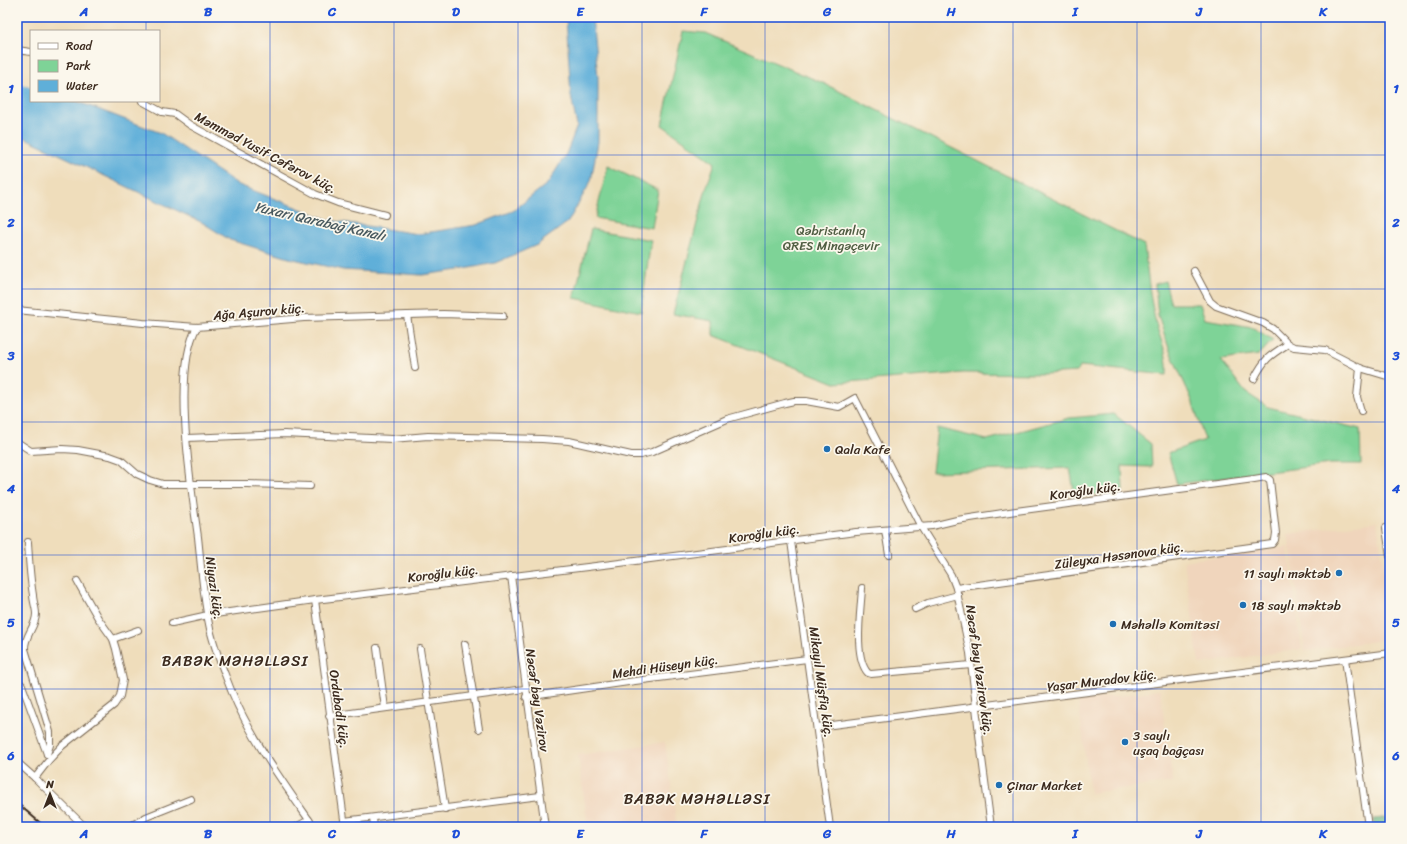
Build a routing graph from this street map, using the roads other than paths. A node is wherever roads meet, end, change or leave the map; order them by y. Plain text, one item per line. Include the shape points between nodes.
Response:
1 (17, 50) edge
2 (30, 52) edge
3 (144, 102) edge
4 (385, 215) dead end
5 (1194, 271) dead end
6 (17, 310) edge
7 (407, 315) junction
8 (503, 316) dead end
9 (197, 327) junction
10 (1288, 344) junction
11 (415, 368) dead end
12 (1360, 368) junction
13 (1390, 377) edge
14 (1254, 379) dead end
15 (1361, 411) dead end
16 (187, 438) junction
17 (17, 442) edge
18 (191, 484) junction
19 (310, 486) dead end
20 (921, 527) junction
21 (1386, 528) dead end
22 (885, 530) junction
23 (1276, 533) joint
24 (791, 540) junction
25 (28, 542) dead end
26 (888, 555) dead end
27 (1390, 556) edge
28 (510, 576) junction
29 (77, 581) dead end
30 (862, 588) dead end
31 (956, 588) junction
32 (958, 596) junction
33 (315, 600) junction
34 (915, 609) dead end
35 (208, 615) junction
36 (172, 623) dead end
37 (138, 630) dead end
38 (113, 639) junction
39 (465, 644) dead end
40 (376, 648) dead end
41 (420, 649) dead end
42 (1390, 653) edge
43 (807, 659) junction
44 (1345, 659) junction
45 (971, 665) junction
46 (17, 680) edge
47 (525, 688) junction
48 (473, 696) junction
49 (526, 697) junction
50 (428, 702) junction
51 (976, 707) junction
52 (385, 708) junction
53 (330, 716) junction
54 (817, 727) junction
55 (479, 729) dead end
56 (48, 757) junction
57 (17, 762) edge
58 (35, 778) junction
59 (540, 796) junction
60 (191, 799) dead end
61 (445, 808) junction
62 (373, 818) junction
63 (309, 820) junction
64 (345, 824) edge
65 (85, 827) edge
66 (129, 827) edge
67 (296, 827) edge
68 (314, 827) edge
69 (374, 827) edge
70 (545, 827) edge
71 (830, 827) edge
72 (991, 827) edge
73 (1368, 827) edge

1 - 2 street
3 - 4 street, Məmməd Yusif Cəfərov küç. via 162,112 176,114 190,125 315,194 338,203
5 - 10 street via 1210,301 1216,306 1273,328
6 - 9 street, Ağa Aşurov küç.
7 - 8 street, Ağa Aşurov küç.
7 - 9 street, Ağa Aşurov küç. via 304,318
7 - 11 street
9 - 16 street, Niyazi küç. via 191,339 185,372
10 - 12 street via 1294,347 1325,350
10 - 14 street via 1262,364
12 - 13 street
12 - 15 street via 1357,397
16 - 18 street, Niyazi küç.
16 - 20 street, Nəcəf bəy Vəzirov küç. via 284,434 392,439 428,436 542,439 569,441 618,453 641,455 727,419 786,403 794,401 838,407 855,398
17 - 18 street via 31,451 78,450 110,456 121,460 137,474 150,480 163,484
18 - 19 street
18 - 35 street, Niyazi küç.
20 - 22 street, Koroğlu küç.
20 - 23 street, Koroğlu küç. via 1016,511 1266,477 1270,480
20 - 31 street, Nəcəf bəy Vəzirov küç.
21 - 27 street
22 - 24 street, Koroğlu küç.
22 - 26 street
23 - 31 street, Züleyxa Həsənova küç. via 1272,544
24 - 28 street, Koroğlu küç.
24 - 43 street, Mikayıl Müşfiq küç.
25 - 56 street via 36,612 35,621 24,643 50,732
28 - 33 street, Koroğlu küç.
28 - 47 street, Nəcəf bəy Vəzirov
29 - 38 street
30 - 45 street via 859,644 862,662 868,673
31 - 32 street, Nəcəf bəy Vəzirov küç.
32 - 34 street
32 - 45 street, Nəcəf bəy Vəzirov küç.
33 - 35 street, Koroğlu küç.
33 - 53 street, Ordubadi küç.
35 - 36 street, Koroğlu küç.
35 - 63 street, Niyazi küç. via 214,643 239,707 257,740
37 - 38 street
38 - 56 street via 123,680 118,701
39 - 48 street
40 - 52 street
41 - 50 street
42 - 44 street, Yaşar Muradov küç.
43 - 49 street, Mehdi Hüseyn küç.
43 - 54 street, Mikayıl Müşfiq küç.
44 - 51 street, Yaşar Muradov küç.
44 - 73 street
45 - 51 street, Nəcəf bəy Vəzirov küç.
46 - 56 street via 22,685
47 - 48 street
47 - 49 street, Nəcəf bəy Vəzirov
48 - 50 street
48 - 55 street
49 - 59 street, Nəcəf bəy Vəzirov
50 - 52 street
50 - 61 street
51 - 54 street, Yaşar Muradov küç.
51 - 72 street, Nəcəf bəy Vəzirov küç.
52 - 53 street
53 - 64 street, Ordubadi küç.
54 - 71 street, Mikayıl Müşfiq küç.
56 - 58 street
57 - 58 street
58 - 65 street
59 - 61 street, Ordubadi küç.
59 - 70 street, Nəcəf bəy Vəzirov
60 - 66 street via 146,817
61 - 62 street, Ordubadi küç.
62 - 64 street, Ordubadi küç.
62 - 69 street
63 - 67 street
63 - 68 street, Niyazi küç.

